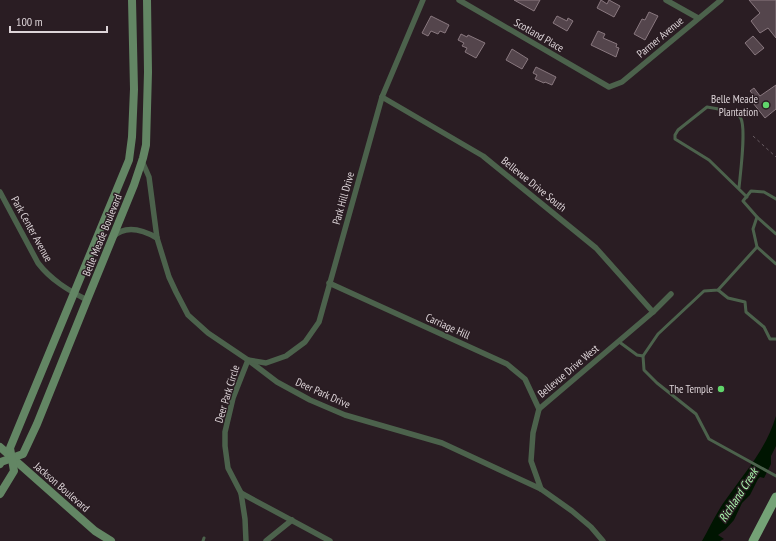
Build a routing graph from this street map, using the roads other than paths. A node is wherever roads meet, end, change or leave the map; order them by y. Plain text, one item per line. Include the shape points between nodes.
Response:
1 (132, 0) edge
2 (147, 0) edge
3 (423, 0) edge
4 (459, 0) edge
5 (666, 0) edge
6 (722, 0) edge
7 (698, 18) junction
8 (609, 86) joint
9 (382, 97) junction
10 (129, 158) junction
11 (142, 161) junction
12 (739, 188) junction
13 (0, 192) edge
14 (747, 197) junction
15 (776, 199) edge
16 (757, 217) junction
17 (100, 233) junction
18 (776, 234) edge
19 (157, 238) junction
20 (112, 239) junction
21 (757, 247) junction
22 (776, 264) edge
23 (329, 283) junction
24 (718, 290) junction
25 (74, 293) junction
26 (671, 294) dead end
27 (87, 300) junction
28 (653, 312) junction
29 (776, 339) edge
30 (618, 341) junction
31 (643, 356) junction
32 (248, 360) junction
33 (46, 361) junction
34 (60, 367) junction
35 (539, 409) junction
36 (0, 447) edge
37 (12, 458) junction
38 (0, 464) edge
39 (776, 476) edge
40 (541, 488) junction
41 (241, 493) junction
42 (0, 494) edge
43 (776, 497) edge
44 (292, 520) junction
45 (111, 541) edge
46 (246, 541) edge
47 (266, 541) edge
48 (330, 541) edge
49 (603, 541) edge
50 (754, 541) edge

1 - 10 main road, Belle Meade Boulevard via 134,89
2 - 11 main road, Belle Meade Boulevard via 146,145
3 - 9 street, Park Hill Drive
4 - 8 street, Scotland Place
5 - 7 street
6 - 7 street, Parmer Avenue
7 - 8 street, Parmer Avenue via 622,82
9 - 23 street, Park Hill Drive
9 - 28 street, Bellevue Drive South via 483,156 596,248
10 - 11 main road
10 - 17 main road, Belle Meade Boulevard
11 - 19 street, Deer Park Drive via 151,183
11 - 20 main road, Belle Meade Boulevard
12 - 12 lane via 709,160 675,139 674,135 678,130 707,107 740,118 743,139
12 - 14 lane
13 - 25 street, Park Center Avenue via 44,272
14 - 15 lane via 751,191 764,192
14 - 16 lane via 743,201
16 - 18 lane
16 - 21 lane via 753,229
17 - 20 main road
17 - 25 main road, Belle Meade Boulevard
19 - 20 street via 133,229 121,231
19 - 32 street, Deer Park Drive via 169,277 188,315 208,333
20 - 27 main road, Belle Meade Boulevard
21 - 22 lane
21 - 24 lane
23 - 32 street, Park Hill Drive via 319,322 305,342 286,356 266,363
23 - 35 street, Carriage Hill via 507,364 525,379
24 - 29 lane via 728,298 745,302 746,312 764,327 770,339
24 - 31 lane via 704,291 658,334
25 - 27 street, Park Center Avenue
25 - 33 main road, Belle Meade Boulevard
26 - 28 street, Bellevue Drive West
27 - 34 main road, Belle Meade Boulevard
28 - 30 street, Bellevue Drive West
30 - 31 lane via 637,355
30 - 35 street, Bellevue Drive West
31 - 39 lane via 644,370 696,414 709,438
32 - 40 street, Deer Park Drive via 277,382 310,400 345,415 442,443
32 - 41 street, Deer Park Circle via 233,398 225,446 228,468
33 - 34 main road
33 - 37 main road, Belle Meade Boulevard via 10,448
34 - 37 main road, Belle Meade Boulevard via 23,454
35 - 40 street, Bellevue Drive West via 532,432 532,461
36 - 37 main road, Jackson Boulevard
37 - 38 main road, Belle Meade Boulevard
37 - 42 main road, Belle Meade Boulevard via 14,471
37 - 45 main road, Jackson Boulevard via 95,531
40 - 49 street, Deer Park Drive via 591,527
41 - 44 street
41 - 46 street, Deer Park Circle
43 - 50 main road
44 - 47 street
44 - 48 street

